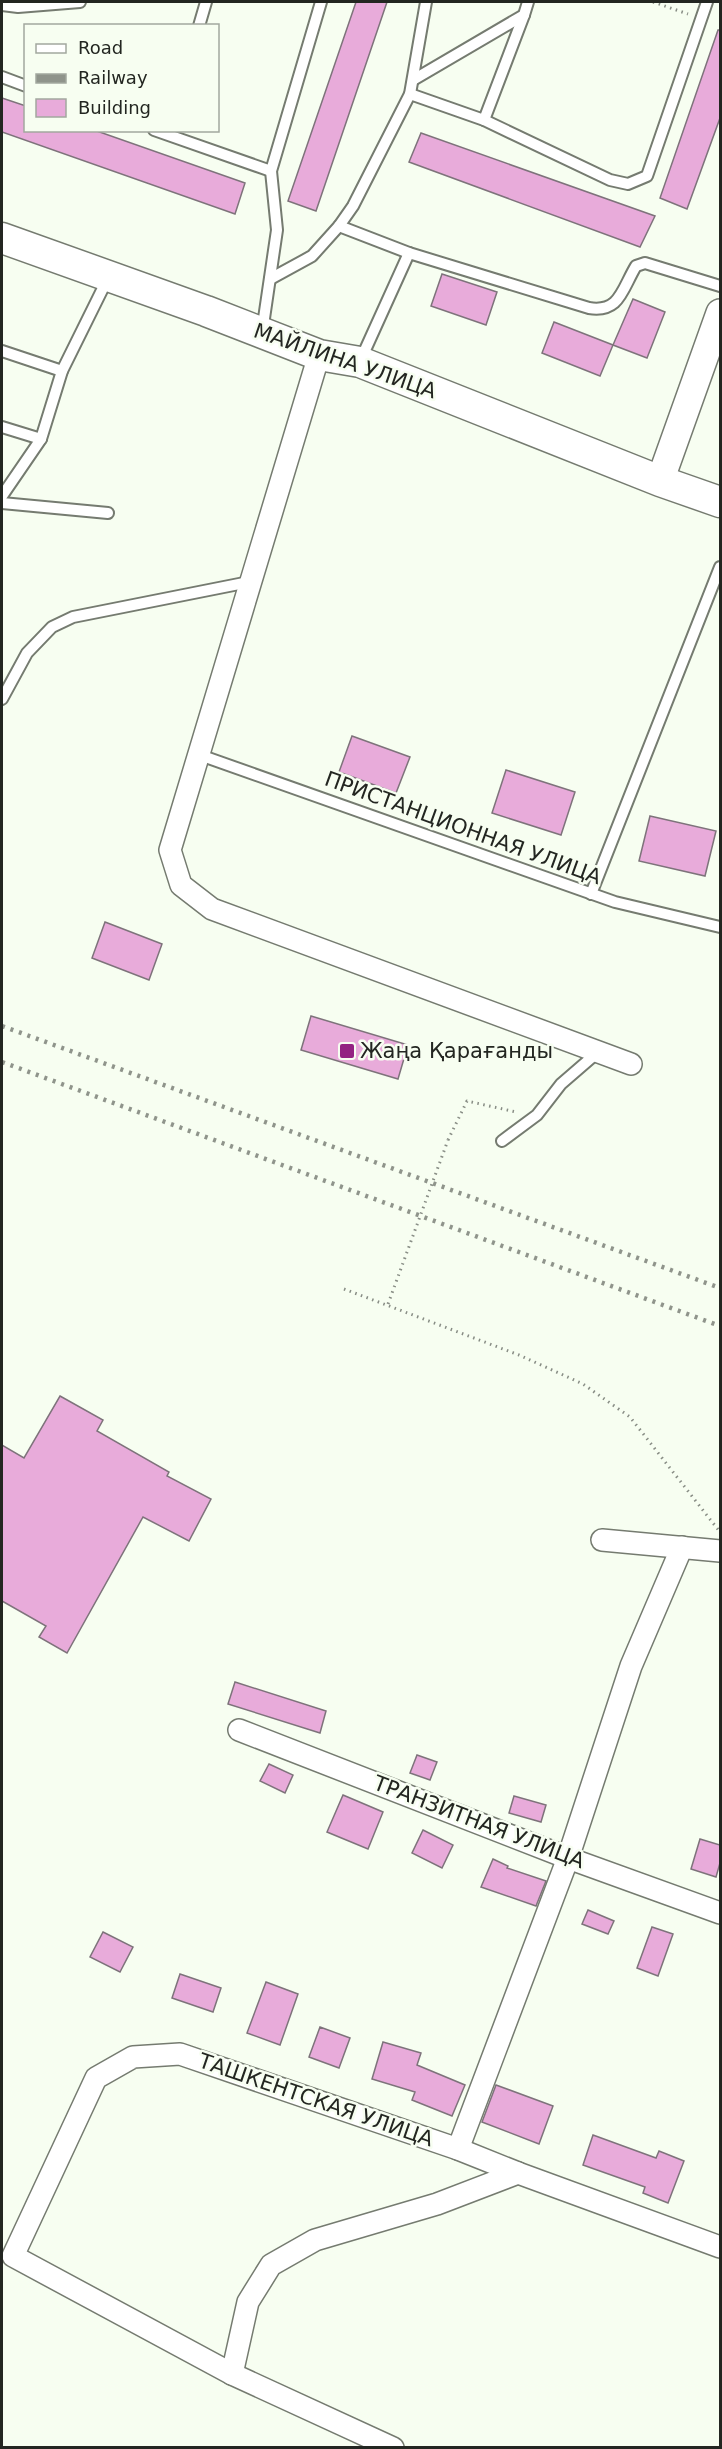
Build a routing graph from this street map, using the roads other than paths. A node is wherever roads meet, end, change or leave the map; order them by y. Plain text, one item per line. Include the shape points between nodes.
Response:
1 (80, 2) edge
2 (206, 2) edge
3 (321, 2) edge
4 (426, 2) edge
5 (528, 2) edge
6 (707, 2) edge
7 (2, 5) edge
8 (524, 15) junction
9 (200, 24) edge
10 (2, 77) edge
11 (413, 80) junction
12 (24, 85) edge
13 (410, 94) junction
14 (484, 120) junction
15 (160, 132) edge
16 (271, 171) junction
17 (339, 226) junction
18 (2, 238) edge
19 (409, 253) junction
20 (108, 278) junction
21 (270, 279) junction
22 (720, 286) edge
23 (720, 313) edge
24 (262, 333) junction
25 (2, 351) edge
26 (319, 355) junction
27 (360, 362) junction
28 (62, 371) junction
29 (2, 427) edge
30 (41, 439) junction
31 (660, 481) junction
32 (2, 496) edge
33 (720, 502) edge
34 (2, 503) edge
35 (108, 513) dead end
36 (720, 567) edge
37 (249, 582) junction
38 (2, 699) edge
39 (197, 754) junction
40 (591, 894) junction
41 (720, 927) edge
42 (598, 1052) junction
43 (632, 1064) dead end
44 (502, 1142) dead end
45 (602, 1540) dead end
46 (682, 1547) junction
47 (720, 1551) edge
48 (239, 1730) dead end
49 (568, 1858) junction
50 (720, 1913) edge
51 (458, 2149) junction
52 (518, 2173) junction
53 (720, 2247) edge
54 (7, 2253) edge
55 (232, 2374) junction
56 (393, 2448) edge

1 - 7 lane
2 - 9 lane
3 - 16 lane
4 - 11 lane
5 - 8 lane
6 - 14 lane via 647,176 628,184 610,180
8 - 11 lane
8 - 14 lane
10 - 12 lane
11 - 13 lane
13 - 14 lane
13 - 17 lane
15 - 16 lane
16 - 21 lane via 277,230
17 - 19 lane
17 - 21 lane via 312,256
18 - 20 main road, МАЙЛИНА УЛИЦА
19 - 22 lane via 602,310 616,303 636,266 645,263
19 - 27 lane
20 - 24 main road, МАЙЛИНА УЛИЦА
20 - 28 lane
21 - 24 lane
23 - 31 street
24 - 26 main road, МАЙЛИНА УЛИЦА
25 - 28 lane
26 - 27 main road, МАЙЛИНА УЛИЦА
26 - 37 street
27 - 31 main road, МАЙЛИНА УЛИЦА
28 - 30 lane
29 - 30 lane
30 - 32 lane
31 - 33 main road, МАЙЛИНА УЛИЦА
34 - 35 lane
36 - 40 lane
37 - 38 lane via 73,617 52,627 27,653
37 - 39 street
39 - 40 lane, ПРИСТАНЦИОННАЯ УЛИЦА
39 - 42 street via 170,850 181,885 212,909
40 - 41 lane, ПРИСТАНЦИОННАЯ УЛИЦА
42 - 43 street
42 - 44 lane via 561,1084 537,1115
45 - 46 street
46 - 47 street
46 - 49 street via 631,1666
48 - 49 street, ТРАНЗИТНАЯ УЛИЦА
49 - 50 street, ТРАНЗИТНАЯ УЛИЦА
49 - 51 street
51 - 52 street, ТАШКЕНТСКАЯ УЛИЦА
51 - 54 street, ТАШКЕНТСКАЯ УЛИЦА via 180,2054 133,2057 96,2078
52 - 53 street, ТАШКЕНТСКАЯ УЛИЦА
52 - 55 street via 437,2204 315,2240 272,2265 248,2302
54 - 55 street
55 - 56 street

